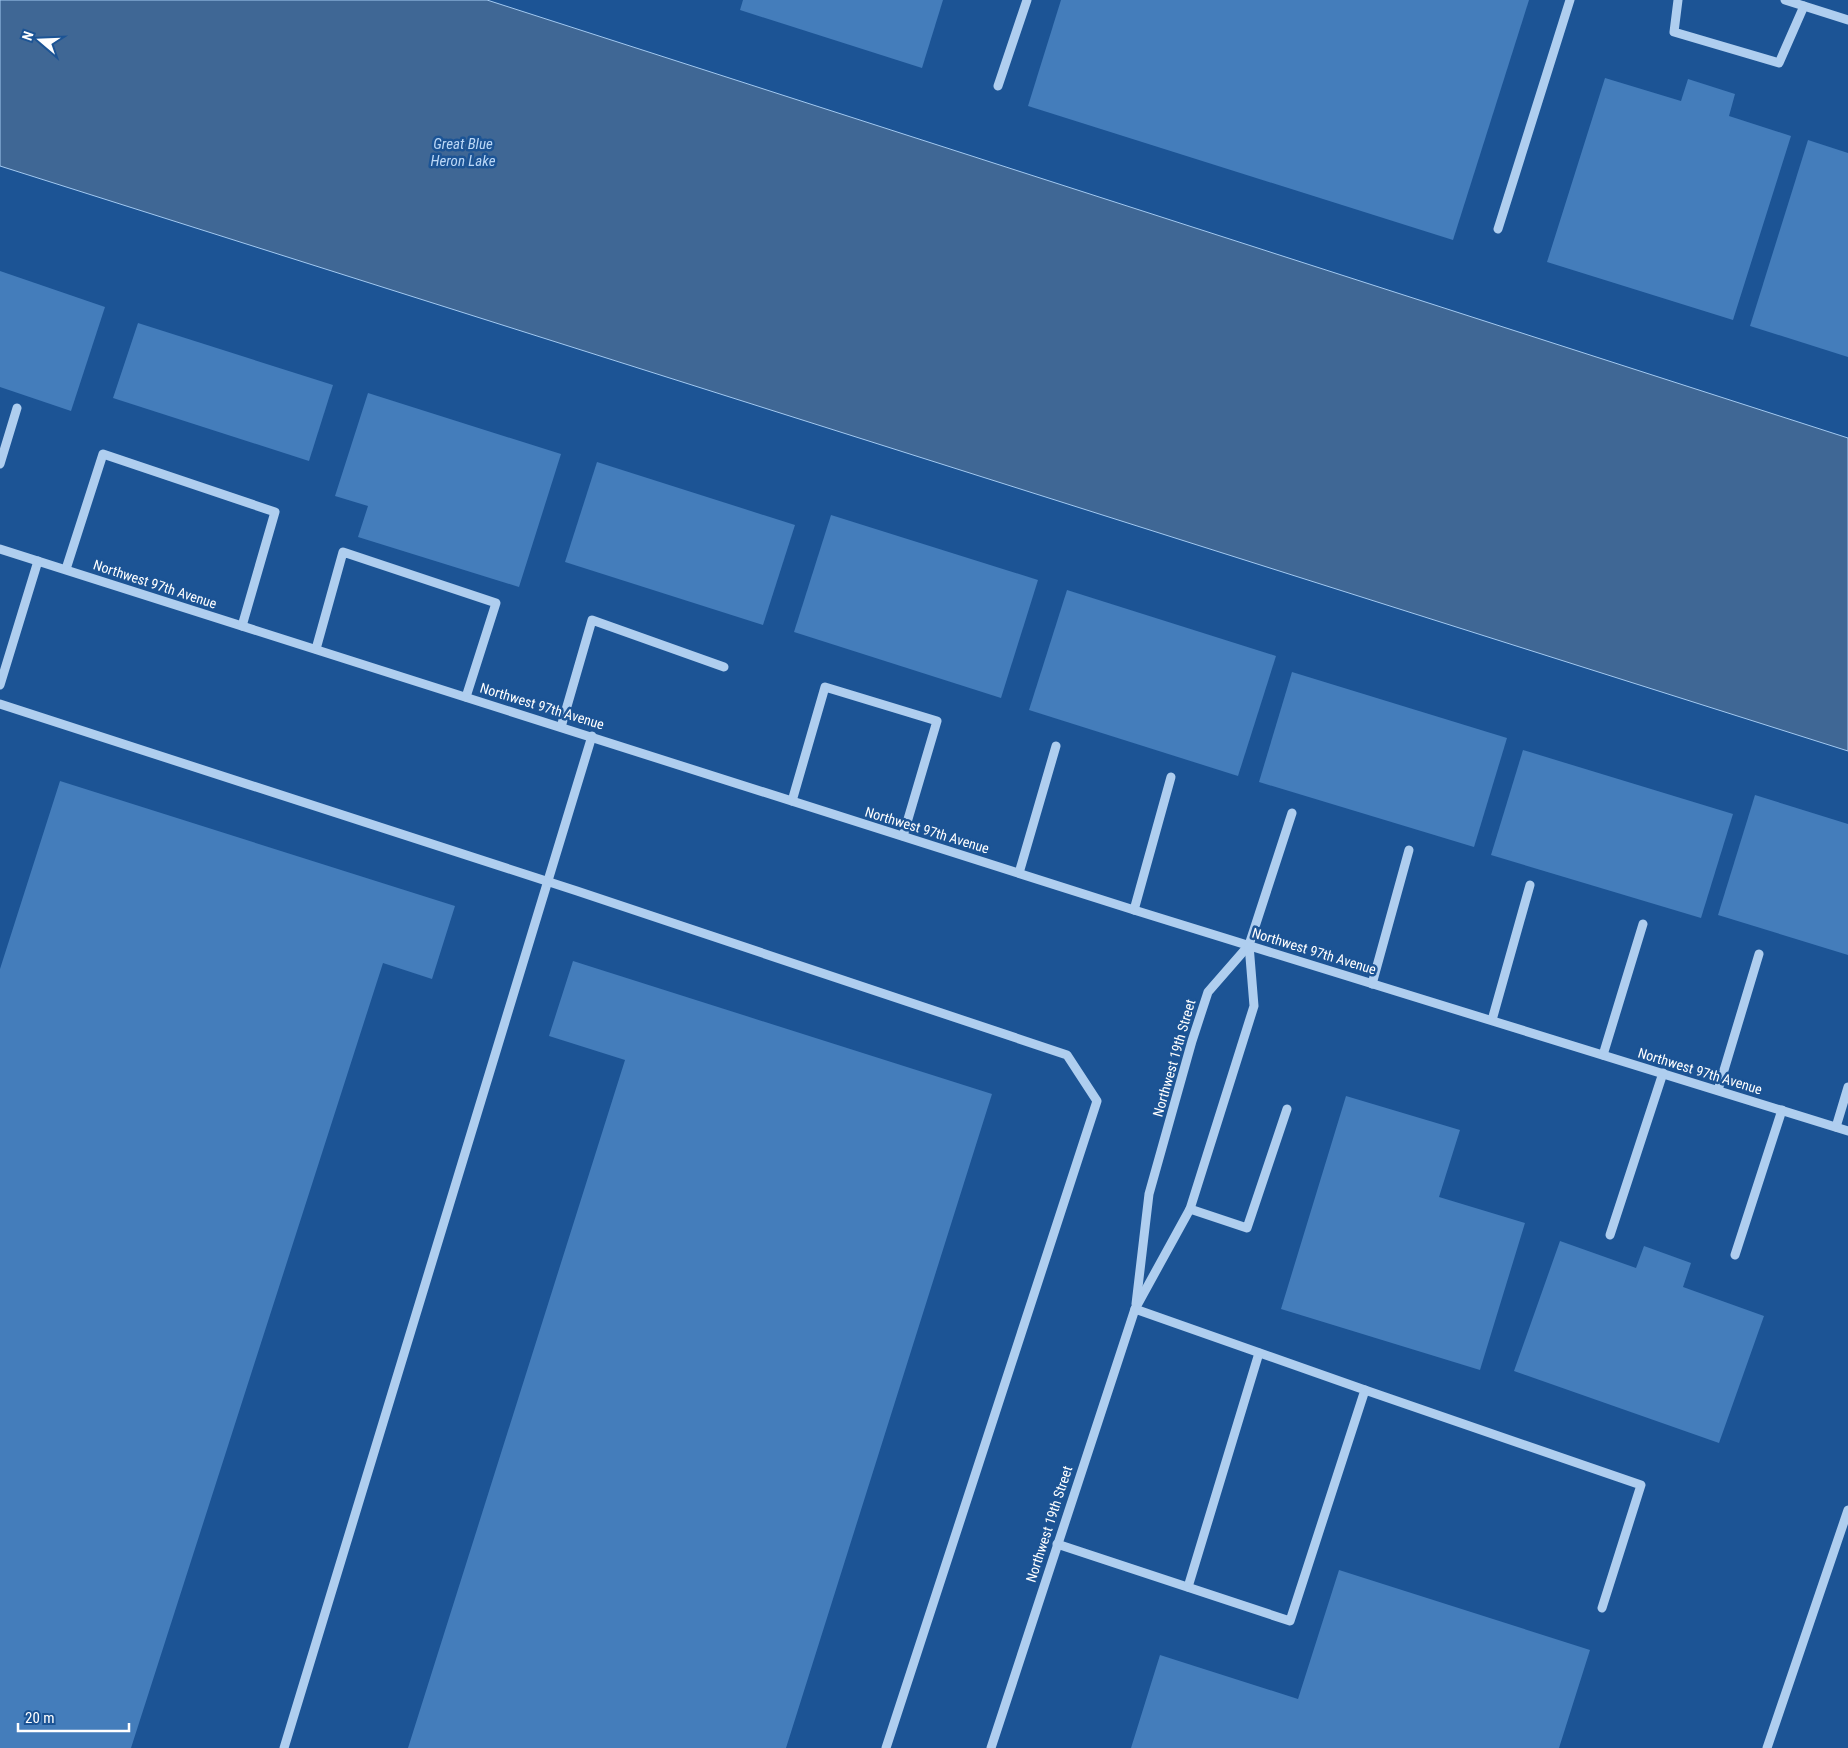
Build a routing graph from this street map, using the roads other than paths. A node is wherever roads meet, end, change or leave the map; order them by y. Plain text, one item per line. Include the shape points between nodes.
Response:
1 (1027, 0) edge
2 (1570, 0) edge
3 (1678, 0) edge
4 (1785, 0) edge
5 (1804, 6) junction
6 (1848, 20) edge
7 (998, 86) dead end
8 (1498, 229) dead end
9 (17, 408) dead end
10 (3, 442) edge
11 (0, 464) edge
12 (0, 549) edge
13 (38, 561) junction
14 (66, 570) junction
15 (242, 626) junction
16 (316, 649) junction
17 (724, 667) dead end
18 (0, 685) edge
19 (466, 697) junction
20 (0, 704) edge
21 (561, 727) junction
22 (592, 736) junction
23 (1056, 746) dead end
24 (1171, 777) dead end
25 (792, 801) junction
26 (1292, 813) dead end
27 (903, 836) junction
28 (1409, 850) dead end
29 (1020, 873) junction
30 (547, 881) junction
31 (1530, 884) dead end
32 (1134, 910) junction
33 (1643, 924) dead end
34 (1249, 945) junction
35 (1759, 954) dead end
36 (1372, 984) junction
37 (1492, 1020) junction
38 (1603, 1055) junction
39 (1663, 1073) junction
40 (1848, 1087) edge
41 (1718, 1090) junction
42 (1288, 1109) dead end
43 (1782, 1110) junction
44 (1836, 1127) junction
45 (1848, 1131) edge
46 (1190, 1209) junction
47 (1610, 1235) dead end
48 (1735, 1255) dead end
49 (1135, 1309) junction
50 (1259, 1353) junction
51 (1364, 1390) junction
52 (1848, 1510) edge
53 (1057, 1544) junction
54 (1188, 1587) junction
55 (1602, 1608) dead end
56 (284, 1748) edge
57 (886, 1748) edge
58 (991, 1748) edge
59 (1767, 1748) edge

1 - 7 street
2 - 8 street
3 - 5 street via 1674,32 1779,62
4 - 5 street
5 - 6 street
9 - 10 street
10 - 11 street
12 - 13 street, Northwest 97th Avenue
13 - 14 street, Northwest 97th Avenue
13 - 18 street
14 - 15 street, Northwest 97th Avenue
14 - 15 street via 103,454 275,512
15 - 16 street, Northwest 97th Avenue
16 - 19 street, Northwest 97th Avenue
16 - 19 street via 343,552 496,603
17 - 21 street via 592,620
19 - 21 street, Northwest 97th Avenue
20 - 30 street
21 - 22 street, Northwest 97th Avenue
22 - 25 street, Northwest 97th Avenue
22 - 30 street
23 - 29 street
24 - 32 street
25 - 27 street, Northwest 97th Avenue
25 - 27 street via 826,688 937,721
26 - 34 street
27 - 29 street, Northwest 97th Avenue
28 - 36 street
29 - 32 street, Northwest 97th Avenue
30 - 56 street
30 - 57 street via 1067,1055 1098,1102
31 - 37 street
32 - 34 street, Northwest 97th Avenue
33 - 38 street
34 - 36 street, Northwest 97th Avenue
34 - 46 street, Northwest 19th Street via 1254,1006
34 - 49 street, Northwest 19th Street via 1208,992 1192,1041 1149,1194
35 - 41 street
36 - 37 street, Northwest 97th Avenue
37 - 38 street, Northwest 97th Avenue
38 - 39 street, Northwest 97th Avenue
39 - 41 street, Northwest 97th Avenue
39 - 47 street
40 - 44 street
41 - 43 street, Northwest 97th Avenue
42 - 46 street via 1246,1228
43 - 44 street, Northwest 97th Avenue
43 - 48 street
44 - 45 street, Northwest 97th Avenue
46 - 49 street, Northwest 19th Street
49 - 50 street
49 - 53 street, Northwest 19th Street
50 - 51 street
50 - 54 street
51 - 54 street via 1290,1620
51 - 55 street via 1641,1485
52 - 59 street
53 - 54 street
53 - 58 street, Northwest 19th Street

